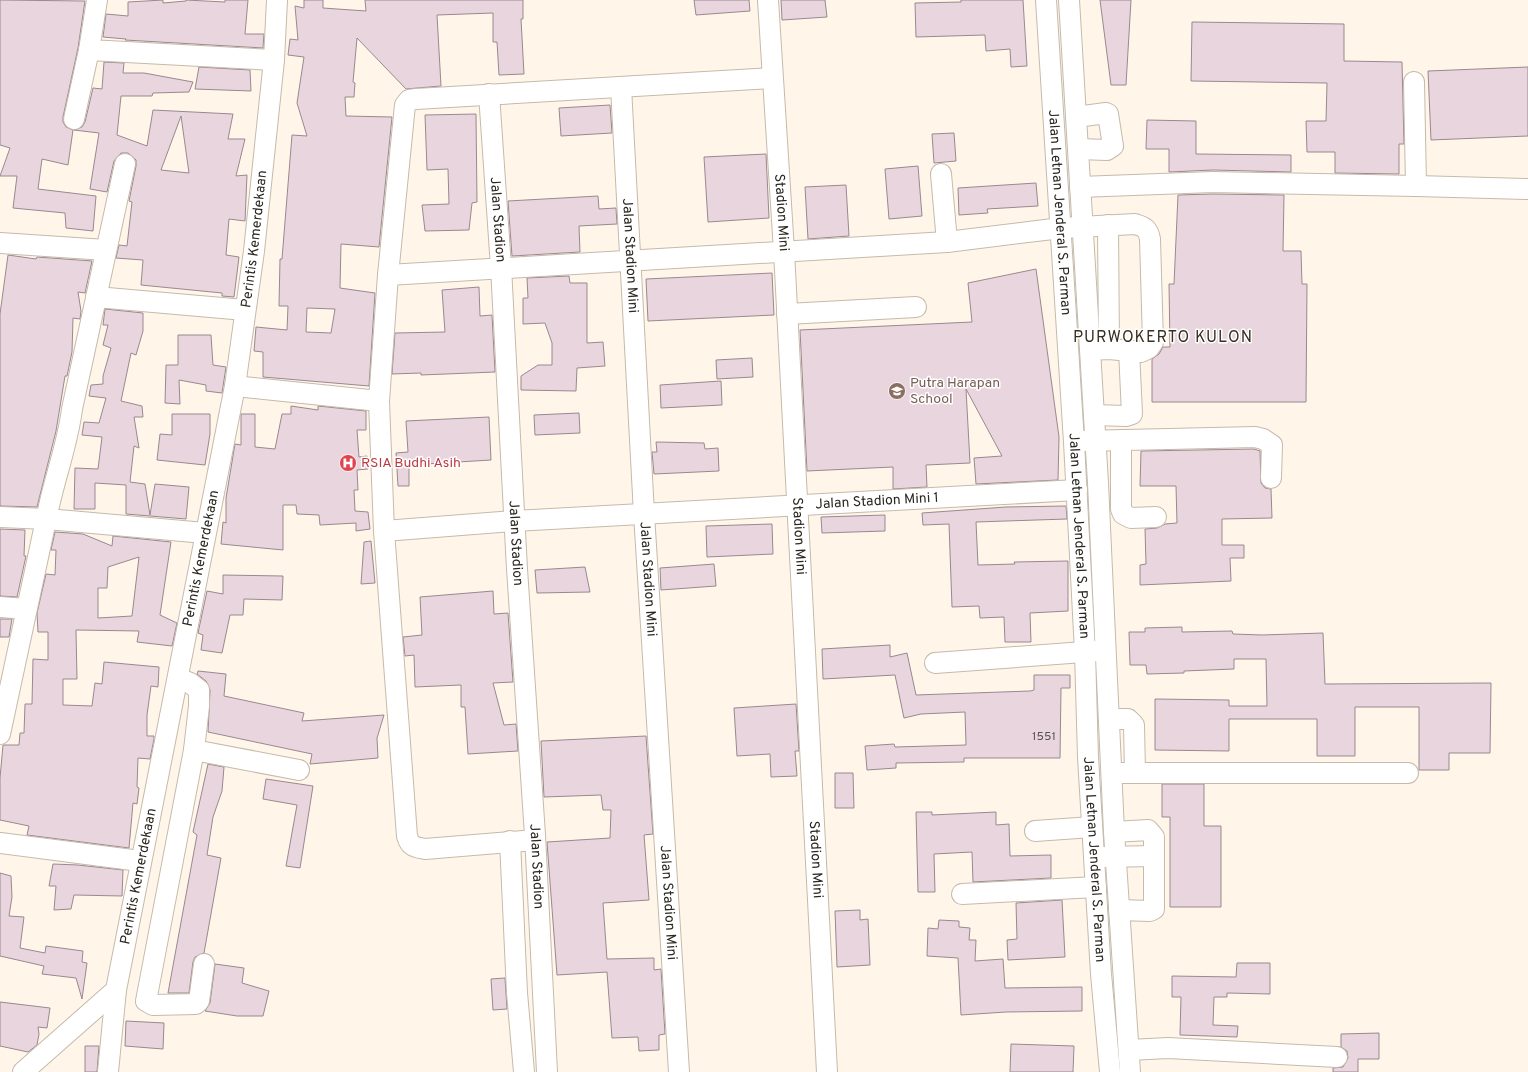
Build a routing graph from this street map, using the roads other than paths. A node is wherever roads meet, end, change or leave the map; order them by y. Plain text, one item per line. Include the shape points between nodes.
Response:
1 (97, 0) edge
2 (278, 0) edge
3 (768, 0) edge
4 (1046, 0) edge
5 (1069, 0) edge
6 (1048, 24) junction
7 (1071, 24) junction
8 (89, 50) junction
9 (274, 60) junction
10 (772, 78) junction
11 (1414, 82) dead end
12 (621, 87) junction
13 (489, 94) junction
14 (1076, 116) junction
15 (74, 119) dead end
16 (1079, 149) junction
17 (125, 164) dead end
18 (941, 174) dead end
19 (1080, 186) junction
20 (1416, 186) junction
21 (1528, 189) edge
22 (1108, 225) junction
23 (1084, 227) junction
24 (1061, 228) junction
25 (947, 242) junction
26 (1, 246) edge
27 (106, 250) junction
28 (784, 251) junction
29 (631, 260) junction
30 (501, 267) junction
31 (388, 275) junction
32 (1087, 288) junction
33 (1107, 288) junction
34 (1064, 289) junction
35 (96, 297) junction
36 (916, 307) dead end
37 (245, 310) junction
38 (787, 314) junction
39 (1100, 350) junction
40 (1129, 350) junction
41 (235, 386) junction
42 (379, 401) junction
43 (1094, 415) junction
44 (1095, 440) junction
45 (1120, 440) junction
46 (1074, 442) junction
47 (1271, 478) dead end
48 (1098, 483) junction
49 (1121, 483) junction
50 (1068, 490) junction
51 (796, 505) junction
52 (644, 514) junction
53 (0, 517) edge
54 (1156, 517) dead end
55 (47, 519) junction
56 (514, 521) junction
57 (384, 531) junction
58 (205, 533) junction
59 (0, 607) edge
60 (26, 609) junction
61 (1105, 651) junction
62 (1085, 652) junction
63 (935, 663) dead end
64 (178, 678) junction
65 (1109, 719) junction
66 (0, 734) edge
67 (194, 750) junction
68 (299, 770) dead end
69 (1112, 773) junction
70 (1135, 773) junction
71 (1408, 773) dead end
72 (148, 827) junction
73 (1092, 827) junction
74 (1035, 831) dead end
75 (1114, 832) junction
76 (178, 836) junction
77 (535, 840) junction
78 (510, 842) junction
79 (0, 843) edge
80 (1116, 856) junction
81 (1154, 856) junction
82 (1095, 857) junction
83 (140, 861) junction
84 (1096, 887) junction
85 (962, 894) dead end
86 (1119, 910) junction
87 (204, 964) dead end
88 (1123, 972) junction
89 (1101, 974) junction
90 (116, 990) junction
91 (517, 993) junction
92 (543, 993) junction
93 (1129, 1050) junction
94 (1337, 1057) dead end
95 (23, 1072) edge
96 (108, 1072) edge
97 (524, 1072) edge
98 (547, 1072) edge
99 (679, 1072) edge
100 (827, 1072) edge
101 (1110, 1072) edge
102 (1130, 1072) edge

1 - 8 street
2 - 9 street, Perintis Kemerdekaan
3 - 10 street, Stadion Mini
4 - 6 street, Jalan Letnan Jenderal S. Parman
5 - 7 street, Jalan Letnan Jenderal S. Parman
6 - 7 street
6 - 24 street, Jalan Letnan Jenderal S. Parman
7 - 14 street, Jalan Letnan Jenderal S. Parman
8 - 9 street
8 - 15 street
9 - 37 street, Perintis Kemerdekaan via 254,251
10 - 12 street
10 - 28 street, Stadion Mini
11 - 20 street
12 - 13 street
12 - 29 street, Jalan Stadion Mini
13 - 30 street, Jalan Stadion
13 - 31 street via 409,100 406,106
14 - 16 street, Jalan Letnan Jenderal S. Parman
14 - 16 street via 1108,114 1113,146 1107,150
16 - 19 street, Jalan Letnan Jenderal S. Parman
17 - 27 street
18 - 25 street
19 - 20 street via 1213,182
19 - 23 street, Jalan Letnan Jenderal S. Parman
20 - 21 street
22 - 23 street
22 - 33 street
22 - 40 street via 1135,224 1149,231 1153,342 1145,351
23 - 24 street
23 - 32 street, Jalan Letnan Jenderal S. Parman
24 - 25 street
24 - 34 street, Jalan Letnan Jenderal S. Parman
25 - 28 street
26 - 27 street
27 - 35 street
28 - 29 street
28 - 38 street, Stadion Mini
29 - 30 street
29 - 52 street, Jalan Stadion Mini
30 - 31 street
30 - 56 street, Jalan Stadion
31 - 42 street
32 - 33 street
32 - 34 street
32 - 39 street, Jalan Letnan Jenderal S. Parman
33 - 39 street
34 - 46 street, Jalan Letnan Jenderal S. Parman
35 - 37 street
35 - 55 street via 70,429 64,444
36 - 38 street
37 - 41 street, Perintis Kemerdekaan
38 - 51 street, Stadion Mini
39 - 40 street
39 - 43 street, Jalan Letnan Jenderal S. Parman
40 - 43 street via 1132,414
41 - 42 street
41 - 58 street, Perintis Kemerdekaan
42 - 57 street
43 - 44 street, Jalan Letnan Jenderal S. Parman
44 - 45 street
44 - 46 street
44 - 48 street, Jalan Letnan Jenderal S. Parman
45 - 47 street via 1255,437 1263,439 1272,445
45 - 49 street
46 - 50 street, Jalan Letnan Jenderal S. Parman
48 - 49 street
48 - 61 street, Jalan Letnan Jenderal S. Parman
49 - 54 street via 1121,509 1124,514 1131,518
50 - 51 street, Jalan Stadion Mini 1
50 - 62 street, Jalan Letnan Jenderal S. Parman
51 - 52 street, Jalan Stadion Mini 1
51 - 100 street, Stadion Mini
52 - 56 street, Jalan Stadion Mini 1
52 - 99 street, Jalan Stadion Mini
53 - 55 street
55 - 58 street
55 - 60 street
56 - 57 street, Jalan Stadion Mini 1
56 - 77 street, Jalan Stadion
57 - 78 street via 408,842 412,847 425,849
58 - 64 street, Perintis Kemerdekaan
59 - 60 street
60 - 66 street
61 - 62 street
61 - 65 street, Jalan Letnan Jenderal S. Parman
62 - 63 street
62 - 73 street, Jalan Letnan Jenderal S. Parman
64 - 67 street via 198,690 199,706
64 - 72 street, Perintis Kemerdekaan
65 - 69 street, Jalan Letnan Jenderal S. Parman
65 - 70 street via 1128,719 1134,725
67 - 68 street
67 - 76 street
69 - 70 street
69 - 75 street, Jalan Letnan Jenderal S. Parman
70 - 71 street
72 - 76 street
72 - 83 street, Perintis Kemerdekaan
73 - 74 street
73 - 82 street, Jalan Letnan Jenderal S. Parman
75 - 80 street, Jalan Letnan Jenderal S. Parman
75 - 81 street via 1148,830 1154,837
76 - 87 street via 146,1001 153,1005 196,1004 199,1000
77 - 78 street
77 - 92 street, Jalan Stadion
78 - 91 street, Jalan Stadion
79 - 83 street
80 - 81 street
80 - 82 street
80 - 86 street, Jalan Letnan Jenderal S. Parman
81 - 86 street via 1154,908 1150,911
82 - 84 street, Jalan Letnan Jenderal S. Parman
83 - 90 street, Perintis Kemerdekaan
84 - 85 street
84 - 89 street, Jalan Letnan Jenderal S. Parman
86 - 88 street, Jalan Letnan Jenderal S. Parman
88 - 89 street
88 - 93 street, Jalan Letnan Jenderal S. Parman
89 - 101 street, Jalan Letnan Jenderal S. Parman
90 - 95 street
90 - 96 street, Perintis Kemerdekaan
91 - 92 street
91 - 97 street, Jalan Stadion
92 - 98 street, Jalan Stadion
93 - 94 street via 1168,1048
93 - 102 street, Jalan Letnan Jenderal S. Parman

